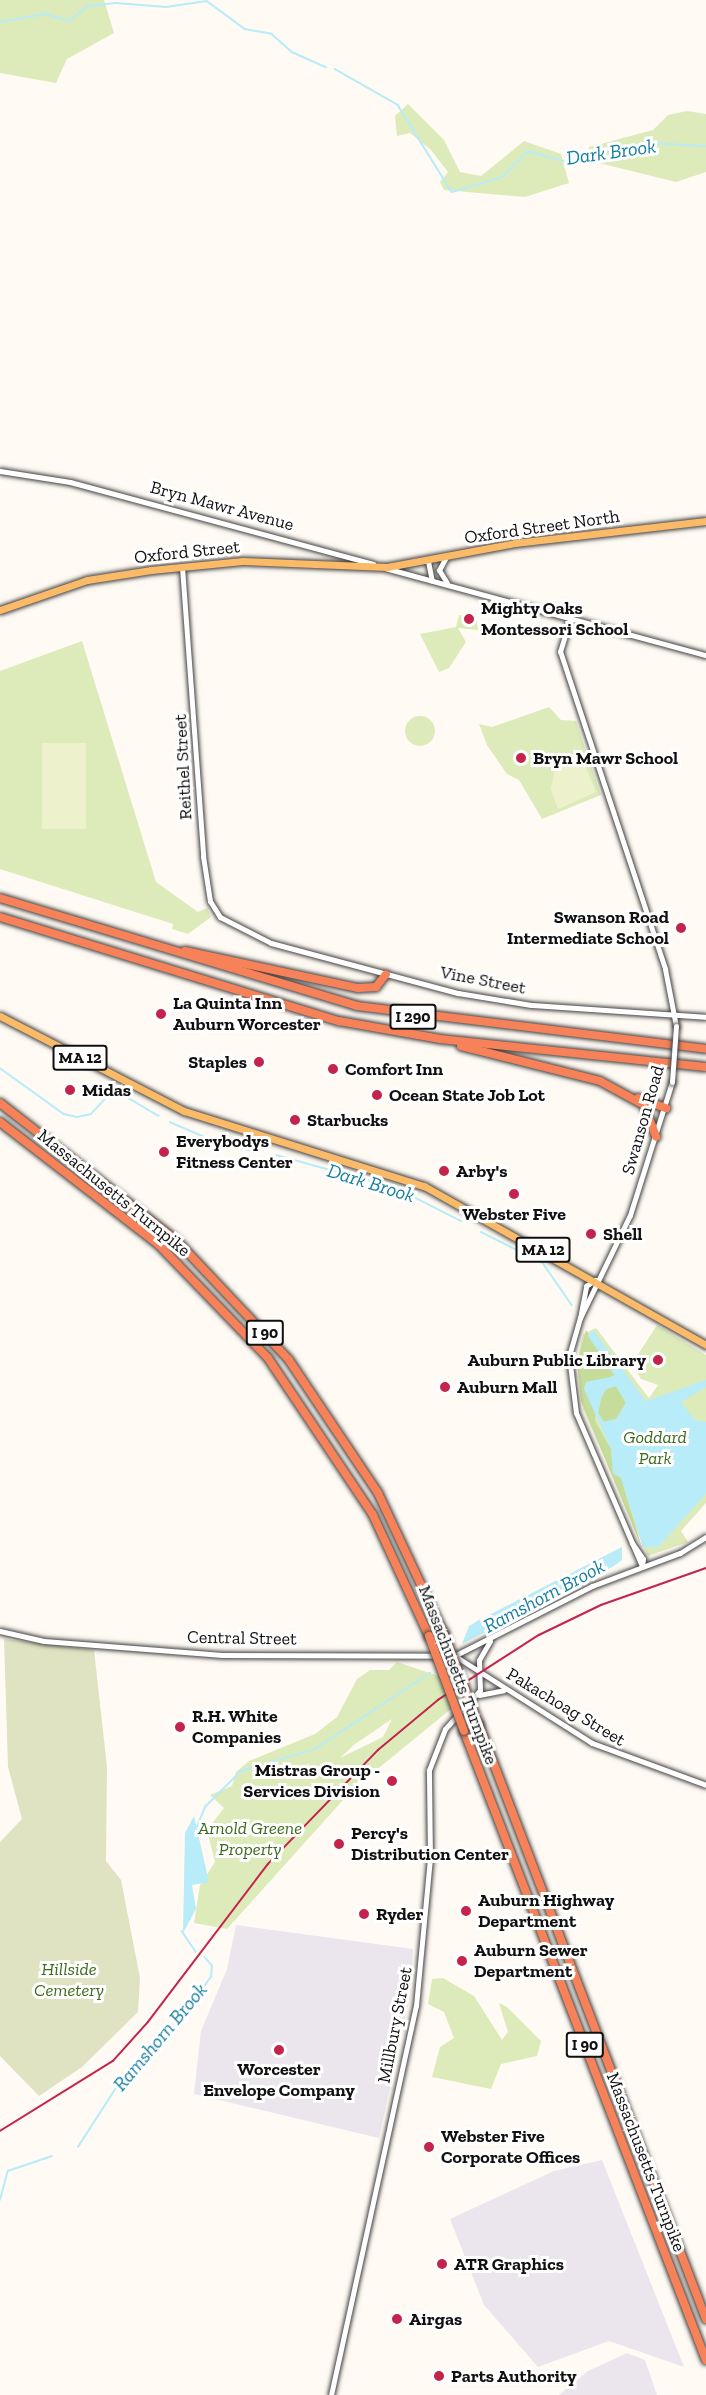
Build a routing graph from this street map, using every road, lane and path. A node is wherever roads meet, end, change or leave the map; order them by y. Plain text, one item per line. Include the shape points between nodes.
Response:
1 (0, 471) edge
2 (706, 521) edge
3 (446, 557) junction
4 (428, 561) junction
5 (182, 567) junction
6 (383, 567) junction
7 (434, 582) junction
8 (447, 584) junction
9 (0, 610) edge
10 (570, 619) junction
11 (706, 655) edge
12 (0, 898) edge
13 (0, 917) edge
14 (130, 938) junction
15 (259, 939) joint
16 (386, 974) junction
17 (675, 1013) junction
18 (0, 1016) edge
19 (706, 1017) edge
20 (440, 1039) junction
21 (706, 1049) edge
22 (706, 1067) edge
23 (628, 1095) junction
24 (0, 1103) edge
25 (666, 1107) junction
26 (0, 1122) edge
27 (656, 1137) junction
28 (597, 1280) junction
29 (706, 1345) edge
30 (706, 1538) edge
31 (642, 1566) junction
32 (0, 1631) edge
33 (490, 1641) junction
34 (455, 1656) junction
35 (480, 1672) junction
36 (506, 1690) junction
37 (477, 1696) junction
38 (706, 1785) edge
39 (706, 2319) edge
40 (706, 2360) edge
41 (331, 2395) edge

1 - 6 street, Bryn Mawr Avenue via 70,482
2 - 3 main road, Oxford Street North via 515,543
3 - 4 main road, Oxford Street North
3 - 8 street via 439,570
4 - 6 main road, Oxford Street North
4 - 7 street via 426,573
5 - 6 main road, Oxford Street via 249,561
5 - 9 main road, Oxford Street via 92,579
5 - 15 street, Reithel Street via 210,899 220,917
6 - 7 street, Bryn Mawr Avenue
7 - 8 street, Bryn Mawr Avenue
8 - 10 street, Bryn Mawr Avenue
10 - 11 street, Bryn Mawr Avenue
10 - 17 street, Swanson Road via 560,641 562,656
12 - 14 highway, I 290
13 - 20 highway, I 290 via 295,1010
14 - 16 highway via 358,988 376,987
14 - 21 highway, I 290 via 262,982 374,1010
15 - 16 street, Vine Street
16 - 17 street, Vine Street via 520,1004
17 - 19 street, Vine Street
17 - 25 street, Swanson Road, bridge via 672,1082
18 - 28 main road, MA 12 via 184,1111 424,1186
20 - 22 highway, I 290
20 - 23 highway via 564,1070
23 - 25 highway
23 - 27 highway via 652,1114
24 - 39 highway, Massachusetts Turnpike / I 90, bridge via 177,1241 289,1360 374,1486 444,1634
25 - 27 street, Swanson Road
26 - 40 highway, Massachusetts Turnpike / I 90, bridge via 158,1244 261,1350 364,1499 429,1636
27 - 28 street, Swanson Road via 630,1215
28 - 29 main road, MA 12
28 - 31 street, Swanson Road via 586,1286 569,1356 571,1395 632,1543 644,1559
30 - 31 street
31 - 33 street via 592,1586
32 - 34 street, Central Street via 44,1641 230,1656 348,1652
33 - 34 street
33 - 35 street, Pakachoag Street via 480,1658
34 - 35 street
35 - 36 street, Pakachoag Street
35 - 37 street
36 - 37 street
36 - 38 street, Pakachoag Street via 619,1756
37 - 41 street, Millbury Street via 445,1729 429,1770 430,1858 418,1989

